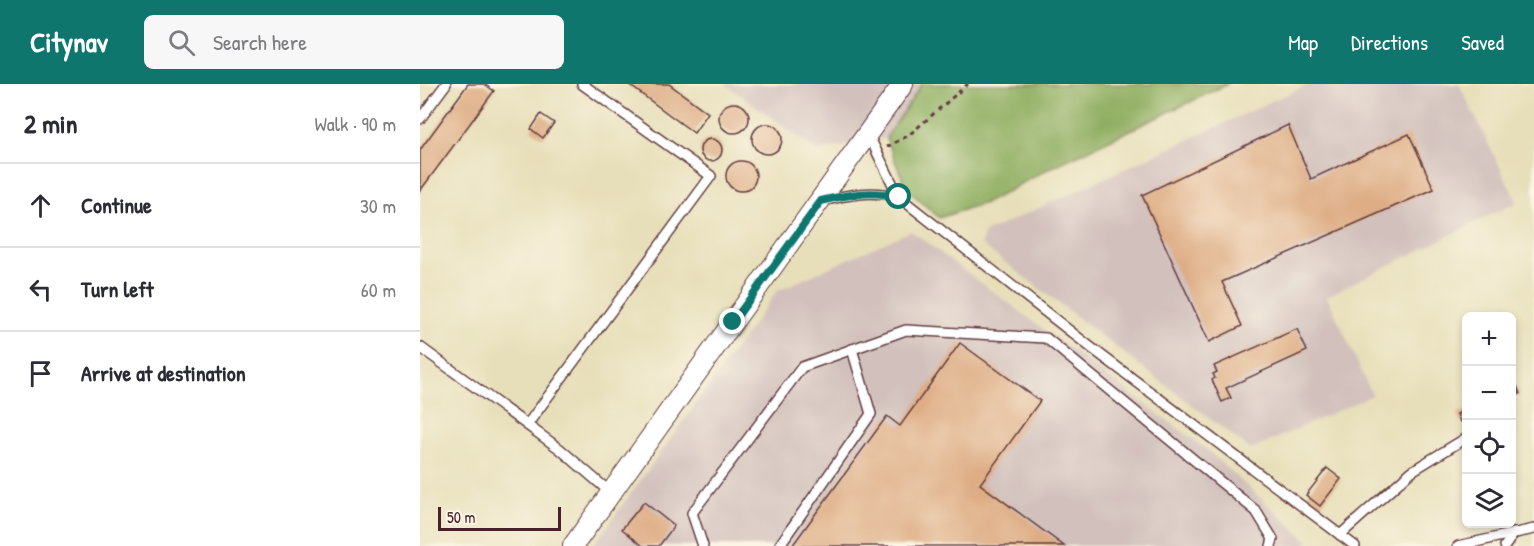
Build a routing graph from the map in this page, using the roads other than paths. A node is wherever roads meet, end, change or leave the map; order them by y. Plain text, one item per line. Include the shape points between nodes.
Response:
1 (446, 84) edge
2 (582, 84) edge
3 (903, 84) edge
4 (420, 119) edge
5 (872, 142) junction
6 (899, 197) junction
7 (821, 201) junction
8 (420, 347) edge
9 (852, 349) junction
10 (527, 425) junction
11 (1462, 441) edge
12 (611, 493) junction
13 (1534, 529) edge
14 (1514, 533) junction
15 (1340, 535) junction
16 (573, 546) edge
17 (703, 546) edge
18 (779, 546) edge
19 (1271, 546) edge
20 (1355, 546) edge
21 (1458, 546) edge
22 (1505, 546) edge

1 - 4 lane
2 - 10 lane via 711,176
3 - 5 street
5 - 6 lane
5 - 7 street
6 - 7 lane via 879,192
6 - 15 lane
7 - 12 street
8 - 10 lane
9 - 17 lane via 802,367 774,404 692,513
9 - 18 lane via 871,414
9 - 19 lane via 906,330 1046,338 1256,511 1273,539
10 - 12 lane
11 - 15 lane via 1412,471
12 - 16 street
13 - 14 lane
14 - 21 lane
14 - 22 lane
15 - 20 lane

